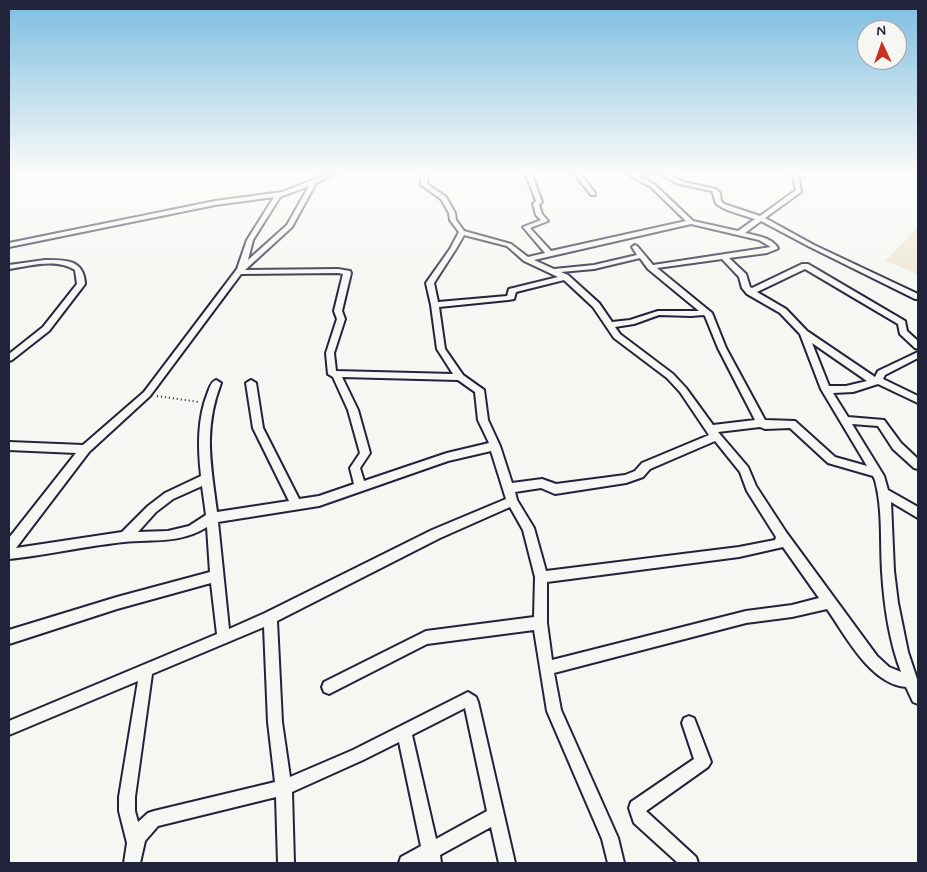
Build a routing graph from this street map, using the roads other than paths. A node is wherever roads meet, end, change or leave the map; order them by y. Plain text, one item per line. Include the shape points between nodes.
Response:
1 (165, 213) edge
2 (267, 213) edge
3 (296, 213) edge
4 (452, 213) edge
5 (538, 213) edge
6 (681, 213) edge
7 (742, 213) edge
8 (770, 213) edge
9 (761, 219) junction
10 (691, 222) junction
11 (462, 232) junction
12 (739, 234) junction
13 (9, 245) edge
14 (635, 247) dead end
15 (550, 254) junction
16 (640, 256) junction
17 (724, 257) junction
18 (527, 259) junction
19 (9, 267) edge
20 (651, 267) junction
21 (239, 270) junction
22 (554, 271) junction
23 (565, 277) junction
24 (750, 292) junction
25 (918, 297) edge
26 (436, 305) junction
27 (706, 312) junction
28 (610, 325) junction
29 (804, 333) junction
30 (918, 346) edge
31 (918, 355) edge
32 (9, 358) edge
33 (336, 374) junction
34 (460, 377) junction
35 (877, 381) junction
36 (251, 382) dead end
37 (216, 383) dead end
38 (826, 388) junction
39 (918, 400) edge
40 (845, 420) junction
41 (761, 423) junction
42 (714, 433) junction
43 (9, 446) edge
44 (494, 446) junction
45 (85, 449) junction
46 (918, 465) edge
47 (876, 473) junction
48 (206, 479) junction
49 (360, 487) junction
50 (885, 493) junction
51 (511, 495) junction
52 (296, 504) junction
53 (918, 513) edge
54 (212, 518) junction
55 (782, 536) junction
56 (125, 537) junction
57 (9, 546) edge
58 (9, 554) edge
59 (216, 576) junction
60 (541, 576) junction
61 (828, 602) junction
62 (270, 618) junction
63 (540, 623) junction
64 (9, 637) edge
65 (224, 638) junction
66 (546, 668) junction
67 (146, 671) junction
68 (909, 680) junction
69 (329, 687) dead end
70 (918, 697) edge
71 (689, 723) dead end
72 (9, 728) edge
73 (404, 732) junction
74 (283, 788) junction
75 (495, 816) junction
76 (135, 842) junction
77 (431, 857) edge
78 (132, 863) edge
79 (286, 863) edge
80 (407, 863) edge
81 (507, 863) edge
82 (616, 863) edge
83 (690, 863) edge

1 - 13 street
2 - 21 street via 250,240
3 - 21 street via 290,226
4 - 11 street
5 - 15 street via 545,221 526,227
6 - 10 street
7 - 9 street
8 - 9 street
9 - 12 street
9 - 25 street
10 - 12 street
10 - 15 street
11 - 18 street via 509,245
11 - 26 street via 431,279
12 - 17 street via 766,241 775,248
14 - 16 street
15 - 18 street
16 - 20 street
16 - 22 street
17 - 20 street
17 - 24 street via 743,276
18 - 22 street
19 - 32 street via 44,262 69,264 78,270 81,284 46,329
20 - 27 street
21 - 33 street via 347,273 338,311 341,319 330,353 331,372
21 - 45 street via 147,394
22 - 23 street
23 - 26 street via 512,292 508,298
23 - 28 street via 596,305
24 - 29 street via 783,311
24 - 30 street via 805,266 902,323 903,332
26 - 34 street via 441,349
27 - 28 street via 658,313
27 - 41 street
28 - 42 street via 617,336 670,376
29 - 35 street
29 - 38 street
31 - 35 street via 881,373
33 - 34 street
33 - 49 street via 353,410 365,453 354,468
34 - 44 street via 479,390 482,420
35 - 38 street via 860,388
35 - 39 street
36 - 52 street via 258,428
37 - 48 street via 206,404 203,434
38 - 40 street
40 - 46 street via 881,423 897,446
40 - 47 street
41 - 42 street
41 - 47 street via 794,425 832,460
42 - 51 street via 626,479 556,489 542,483
42 - 55 street via 744,470 751,488
43 - 45 street
44 - 49 street via 447,457
44 - 51 street
45 - 57 street
47 - 50 street
48 - 54 street
48 - 56 street via 169,496
49 - 52 street via 319,501
50 - 53 street
50 - 68 street via 888,573 896,628
51 - 60 street via 528,528
51 - 62 street
52 - 54 street
54 - 56 street via 182,533
54 - 59 street
55 - 60 street via 779,544 739,552
55 - 61 street
56 - 58 street
59 - 64 street
59 - 65 street
60 - 63 street
61 - 66 street via 746,617
61 - 68 street via 872,661 896,679
62 - 65 street
62 - 74 street via 275,722
63 - 66 street
63 - 69 street via 426,638
65 - 67 street
66 - 82 street via 554,711 610,838
67 - 72 street
67 - 76 street via 126,797
68 - 70 street
71 - 83 street via 703,762 637,808 640,817
73 - 74 street
73 - 75 street via 461,701 471,702
73 - 77 street
74 - 76 street via 154,819
74 - 79 street
75 - 77 street
75 - 81 street
76 - 78 street
77 - 80 street

